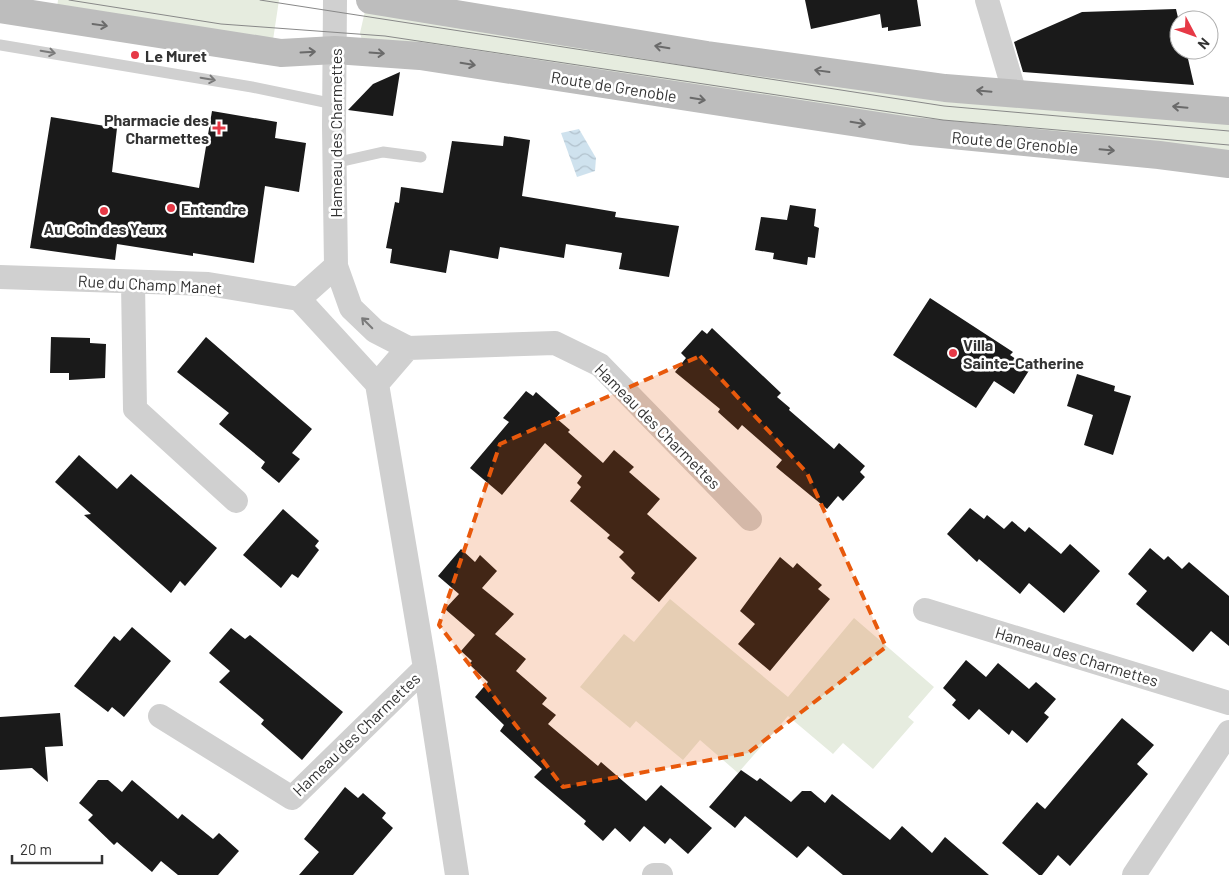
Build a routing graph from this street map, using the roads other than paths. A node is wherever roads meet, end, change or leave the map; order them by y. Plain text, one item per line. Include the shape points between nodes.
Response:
1 (335, 0) edge
2 (370, 0) edge
3 (987, 0) edge
4 (0, 9) edge
5 (0, 45) edge
6 (334, 50) junction
7 (1015, 94) junction
8 (334, 104) junction
9 (1229, 111) edge
10 (421, 157) dead end
11 (334, 162) junction
12 (1229, 164) edge
13 (336, 266) junction
14 (0, 277) edge
15 (132, 283) junction
16 (299, 299) junction
17 (408, 348) junction
18 (377, 384) junction
19 (236, 501) dead end
20 (750, 519) dead end
21 (925, 610) dead end
22 (425, 668) junction
23 (1229, 703) edge
24 (160, 716) dead end
25 (1229, 732) edge
26 (457, 875) edge
27 (654, 875) edge
28 (661, 875) edge
29 (1134, 875) edge

1 - 6 street, Hameau des Charmettes
7 -> 2 main road via 945,88 707,55
3 - 7 street
4 -> 6 main road, Route de Grenoble via 281,53
5 -> 8 lane
6 - 8 street, Hameau des Charmettes
6 -> 12 main road, Route de Grenoble via 420,56 911,131
9 -> 7 main road
8 - 11 street, Hameau des Charmettes
10 - 11 lane via 383,152
11 - 13 street, Hameau des Charmettes
13 - 16 street
17 -> 13 street, Hameau des Charmettes via 375,331 351,308
14 - 15 street, Rue du Champ Manet
15 - 16 street, Rue du Champ Manet via 208,284
15 - 19 street via 135,409
16 - 18 street
17 - 18 street
17 - 20 street, Hameau des Charmettes via 555,344 600,365
18 - 22 street, Hameau des Charmettes
21 - 23 street, Hameau des Charmettes
22 - 24 street, Hameau des Charmettes via 292,798
22 - 26 street, Hameau des Charmettes
25 - 29 street
27 - 28 street

